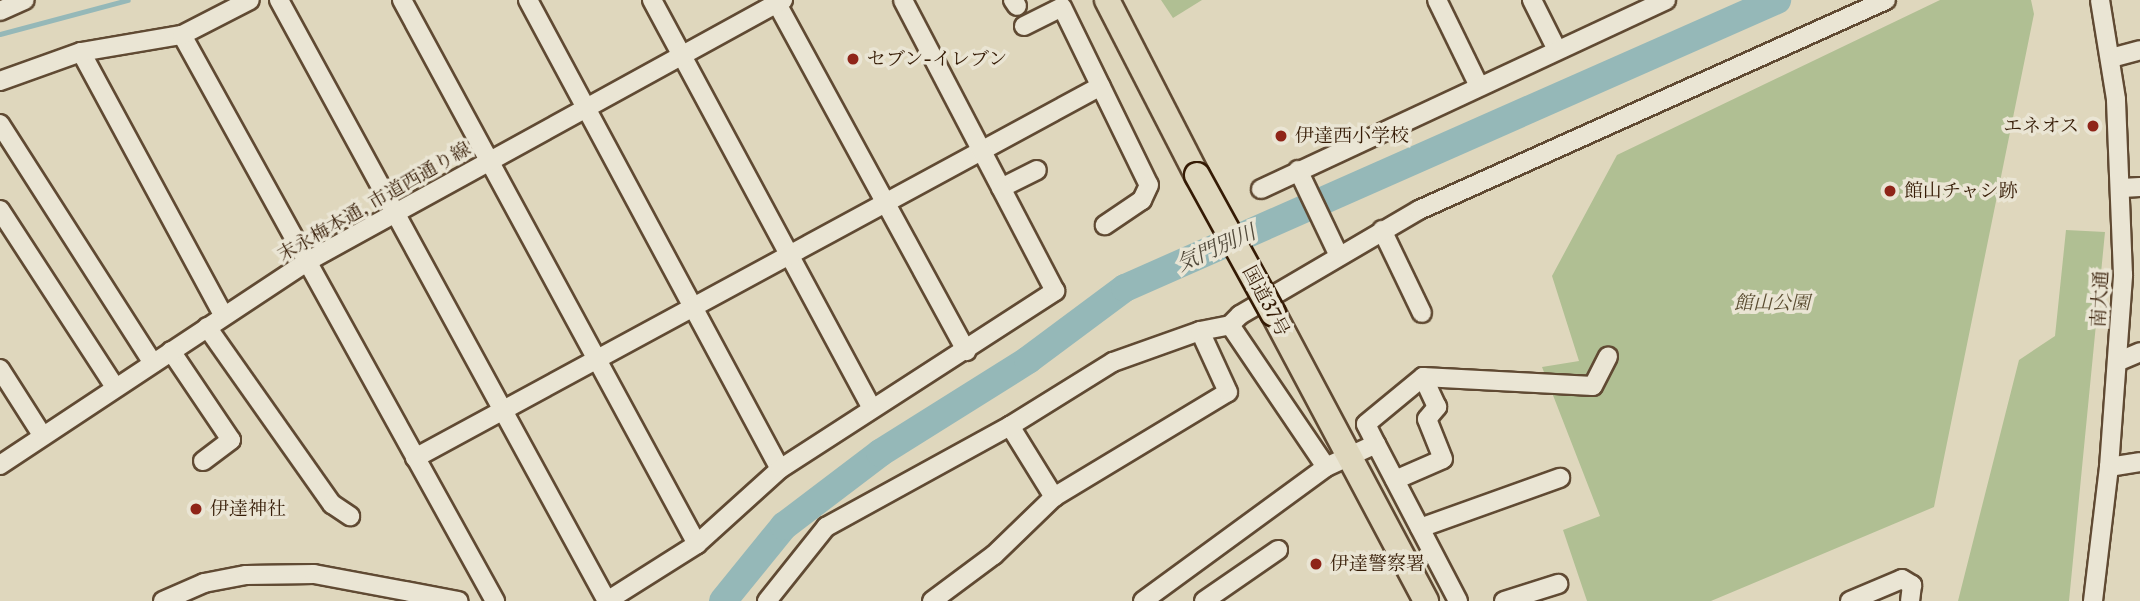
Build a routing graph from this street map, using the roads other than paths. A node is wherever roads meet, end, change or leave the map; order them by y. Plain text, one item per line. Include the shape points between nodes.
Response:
1 (25, 0) edge
2 (250, 0) edge
3 (279, 0) edge
4 (402, 0) edge
5 (527, 0) edge
6 (652, 0) edge
7 (903, 0) edge
8 (1107, 0) edge
9 (1437, 0) edge
10 (1531, 0) edge
11 (1666, 0) edge
12 (1886, 0) edge
13 (2100, 0) edge
14 (778, 1) edge
15 (1639, 5) edge
16 (0, 11) edge
17 (1024, 26) dead end
18 (182, 35) junction
19 (1557, 50) junction
20 (2140, 50) edge
21 (81, 52) junction
22 (682, 57) junction
23 (2111, 58) junction
24 (0, 81) edge
25 (1101, 86) junction
26 (1479, 86) junction
27 (586, 108) junction
28 (0, 124) edge
29 (980, 152) junction
30 (490, 160) junction
31 (1037, 170) dead end
32 (1301, 176) junction
33 (1001, 188) junction
34 (1261, 188) dead end
35 (2131, 188) edge
36 (886, 201) junction
37 (0, 210) edge
38 (394, 213) junction
39 (1105, 225) dead end
40 (1382, 230) junction
41 (1336, 252) junction
42 (788, 253) junction
43 (309, 261) junction
44 (695, 306) junction
45 (1422, 313) dead end
46 (224, 316) junction
47 (1230, 325) junction
48 (207, 327) junction
49 (1200, 331) junction
50 (171, 351) junction
51 (966, 351) junction
52 (2140, 352) edge
53 (1608, 357) dead end
54 (596, 359) junction
55 (2117, 362) junction
56 (153, 363) junction
57 (0, 369) edge
58 (1423, 377) junction
59 (115, 387) junction
60 (872, 408) junction
61 (501, 410) junction
62 (1010, 426) junction
63 (42, 435) junction
64 (1376, 444) junction
65 (1348, 456) junction
66 (415, 458) junction
67 (203, 461) dead end
68 (2140, 462) edge
69 (0, 465) edge
70 (1326, 467) junction
71 (2109, 467) junction
72 (780, 469) junction
73 (1560, 478) dead end
74 (1395, 480) junction
75 (1054, 497) junction
76 (350, 516) dead end
77 (1420, 528) junction
78 (697, 544) junction
79 (1278, 550) dead end
80 (1558, 584) dead end
81 (1165, 585) junction
82 (1146, 600) edge
83 (163, 601) edge
84 (458, 601) edge
85 (495, 601) edge
86 (607, 601) edge
87 (767, 601) edge
88 (932, 601) edge
89 (1176, 601) edge
90 (1204, 601) edge
91 (1426, 601) edge
92 (1458, 601) edge
93 (1504, 601) edge
94 (1850, 601) edge
95 (1910, 601) edge
96 (2093, 601) edge

1 - 16 street
2 - 18 street
3 - 38 street
4 - 30 street
5 - 27 street
6 - 22 street
7 - 29 street
8 - 65 highway, 国道37号, bridge
9 - 26 street
10 - 19 street
11 - 15 street
12 - 40 street
13 - 23 street, 南大通
14 - 22 street, 末永梅本通, 市道西通り線
14 - 36 street
15 - 19 street
17 - 25 street via 1062,7
18 - 21 street
18 - 43 street
19 - 26 street
20 - 23 street
21 - 24 street
21 - 46 street
22 - 27 street, 末永梅本通, 市道西通り線
22 - 42 street
23 - 35 street, 南大通
25 - 29 street
25 - 39 street via 1149,185 1142,200
26 - 32 street
27 - 30 street, 末永梅本通, 市道西通り線
27 - 44 street
28 - 56 street
29 - 33 street
29 - 36 street
30 - 38 street, 末永梅本通, 市道西通り線
30 - 54 street
31 - 33 street
32 - 34 street
32 - 41 street
33 - 51 street via 1055,291
35 - 55 street, 南大通
36 - 42 street
36 - 51 street
37 - 59 street
38 - 43 street, 末永梅本通, 市道西通り線
38 - 61 street
40 - 41 street
40 - 45 street
41 - 47 street
42 - 44 street
42 - 60 street
43 - 46 street, 末永梅本通, 市道西通り線
43 - 66 street
44 - 54 street
44 - 72 street
46 - 48 street, 末永梅本通, 市道西通り線
47 - 49 street
47 - 70 street
48 - 50 street, 末永梅本通, 市道西通り線
48 - 76 street via 332,504
49 - 62 street via 1112,362
49 - 75 street via 1227,393
50 - 56 street, 末永梅本通, 市道西通り線
50 - 67 street via 231,440
51 - 60 street
52 - 55 street
53 - 58 street via 1593,386
54 - 61 street
54 - 78 street
55 - 71 street, 南大通
56 - 59 street, 末永梅本通, 市道西通り線
57 - 63 street
58 - 64 street via 1366,424
58 - 74 street via 1437,407 1427,419 1443,459
59 - 63 street, 末永梅本通, 市道西通り線
60 - 72 street
61 - 66 street
61 - 86 street
62 - 75 street
62 - 87 street via 826,527
63 - 69 street, 末永梅本通, 市道西通り線
64 - 65 street
64 - 74 street
65 - 70 street
65 - 91 highway, 国道37号
66 - 85 street
68 - 71 street
70 - 81 street
71 - 96 street, 南大通
72 - 78 street
73 - 77 street
74 - 77 street
75 - 88 street via 994,555
77 - 92 street
78 - 86 street
79 - 90 street
80 - 93 street
81 - 82 street
81 - 89 street
83 - 84 street via 204,583 246,575 314,574
94 - 95 street via 1902,579 1912,585

